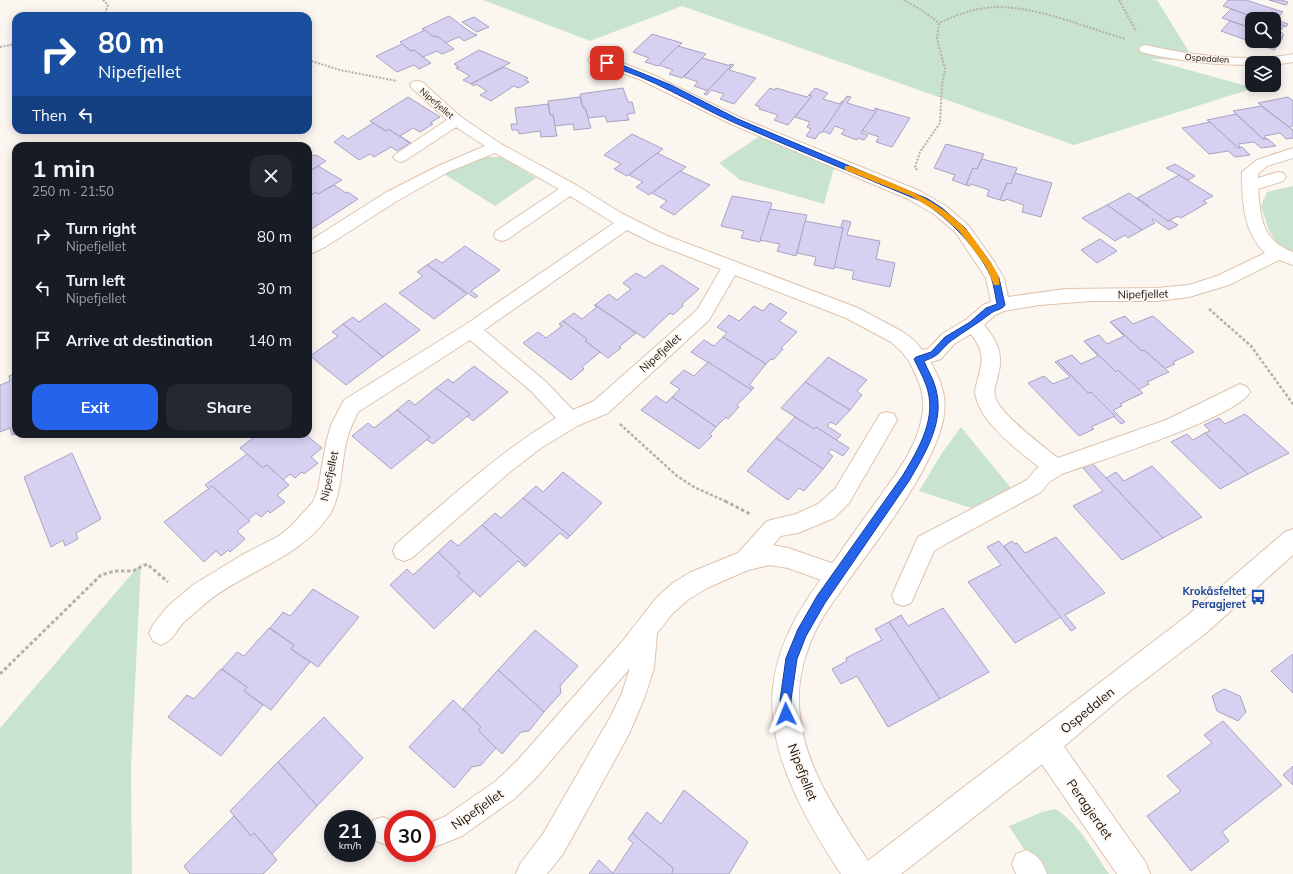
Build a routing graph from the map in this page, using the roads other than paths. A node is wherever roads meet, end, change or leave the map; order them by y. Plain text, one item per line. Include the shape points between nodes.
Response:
1 (1146, 49) road end
2 (1293, 58) edge
3 (595, 60) dead end
4 (417, 85) road end
5 (456, 120) junction
6 (496, 147) junction
7 (1293, 153) edge
8 (401, 157) dead end
9 (1278, 177) dead end
10 (1249, 186) junction
11 (570, 189) junction
12 (626, 223) junction
13 (502, 235) dead end
14 (312, 247) edge
15 (1285, 256) edge
16 (731, 266) junction
17 (1001, 305) junction
18 (972, 324) junction
19 (471, 330) junction
20 (918, 359) junction
21 (1240, 392) dead end
22 (570, 420) junction
23 (886, 420) dead end
24 (1055, 468) junction
25 (1293, 540) edge
26 (404, 551) dead end
27 (746, 560) junction
28 (838, 575) junction
29 (902, 595) dead end
30 (646, 628) junction
31 (161, 633) dead end
32 (1045, 744) junction
33 (436, 834) edge
34 (530, 874) edge
35 (859, 874) edge
36 (876, 874) edge
37 (1135, 874) edge

1 - 2 lane, Ospedalen via 1216,59 1261,61
3 - 17 lane via 646,77 736,121 921,198 962,229 988,264 995,278
4 - 5 lane, Nipefjellet
5 - 6 lane, Nipefjellet
5 - 8 lane, Nipefjellet
6 - 11 lane, Nipefjellet
6 - 14 lane via 442,168
7 - 10 lane, Nipefjellet via 1262,163 1250,172
9 - 10 lane
10 - 15 lane, Nipefjellet via 1256,223 1267,246
11 - 12 lane, Nipefjellet
11 - 13 lane
12 - 16 lane, Nipefjellet
12 - 19 lane, Nipefjellet
15 - 17 lane, Nipefjellet via 1211,285 1171,294 1059,296
16 - 20 lane, Nipefjellet via 869,321 898,337 910,347
16 - 22 lane, Nipefjellet via 702,315 601,407
17 - 18 lane, Nipefjellet via 989,310
18 - 20 lane, Nipefjellet via 948,339 934,354
18 - 24 lane via 991,347 993,361 985,397 991,409 1004,424
19 - 22 lane via 538,386
19 - 31 lane, Nipefjellet via 351,406 341,425 322,507 299,534 201,593 175,615
20 - 28 street, Nipefjellet via 931,385 934,399 932,425 906,478
21 - 24 lane via 1137,440
22 - 26 lane, Nipefjellet via 534,442 504,465
23 - 27 lane, Nipefjellet via 842,496 826,511 798,523 774,528
24 - 29 lane via 1042,476 1034,486 926,544
25 - 32 street, Ospedalen via 1197,624
27 - 28 lane, Nipefjellet via 770,555 788,558
27 - 30 lane, Nipefjellet via 699,580 681,591 665,605
28 - 35 street, Nipefjellet via 802,632 791,658 785,700 793,751 804,780 816,805
30 - 33 lane, Nipefjellet via 526,770 505,790 459,824
30 - 34 lane via 642,668 620,725 553,844
32 - 36 street, Ospedalen
32 - 37 street, Peragjerdet

